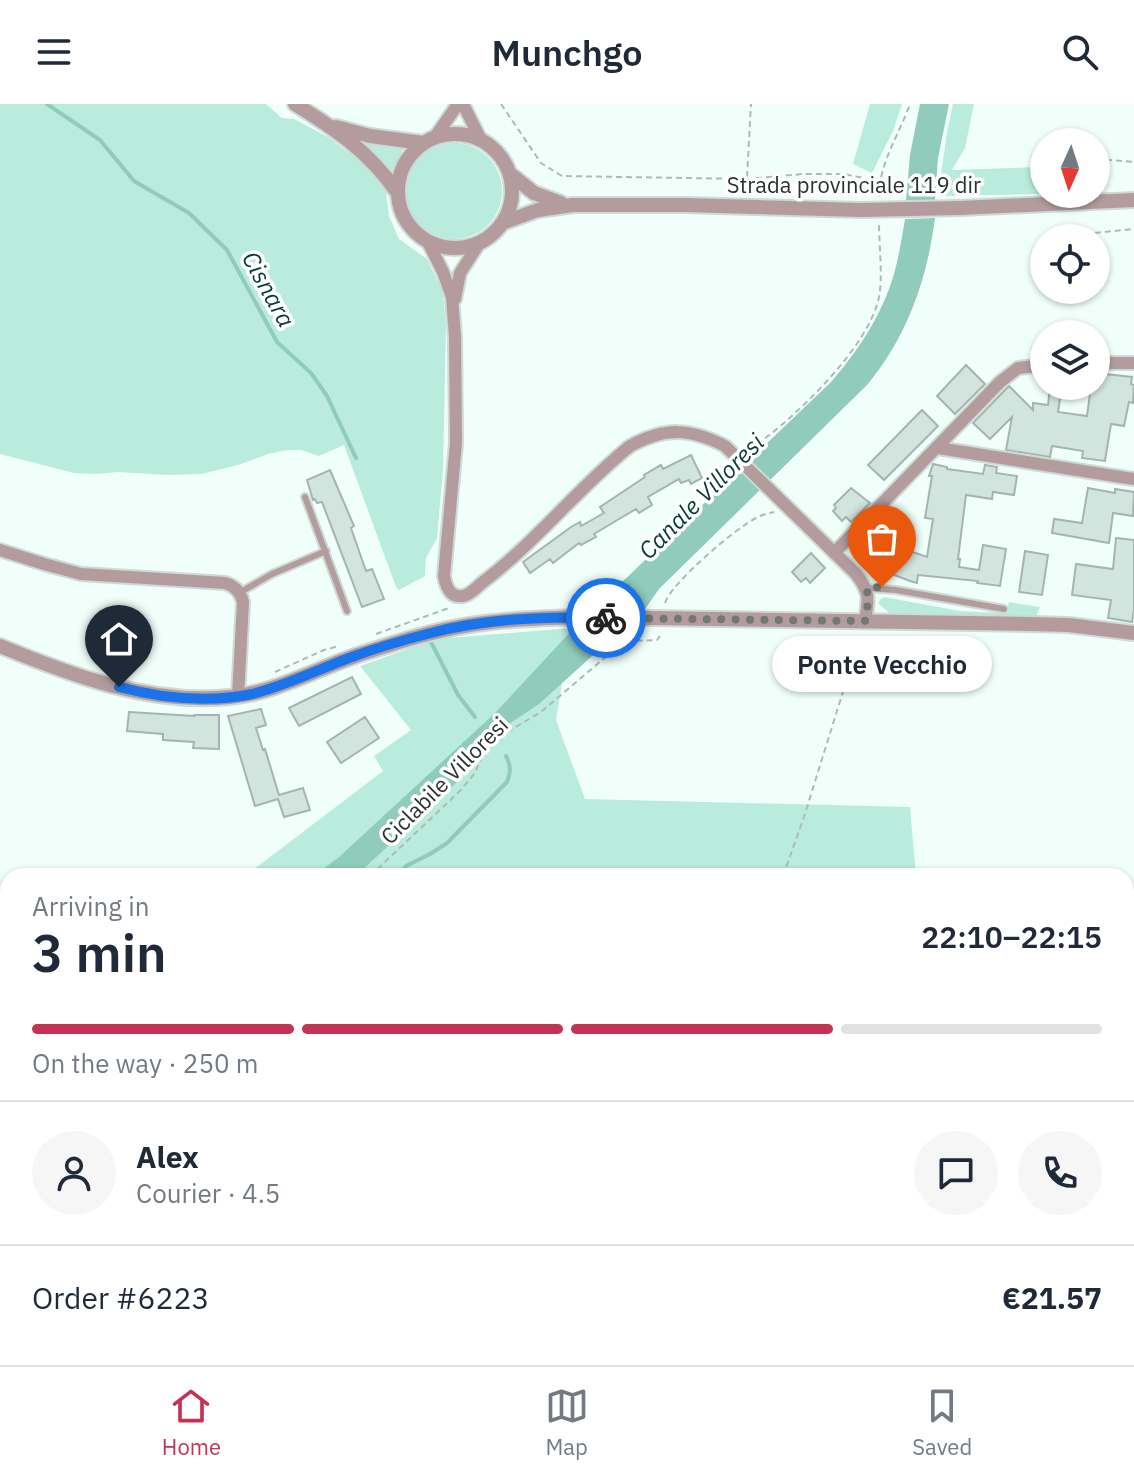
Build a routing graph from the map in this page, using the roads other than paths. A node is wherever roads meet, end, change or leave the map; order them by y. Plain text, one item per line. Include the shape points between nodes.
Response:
1 (295, 104) edge
2 (460, 104) edge
3 (328, 124) junction
4 (429, 140) junction
5 (481, 140) junction
6 (509, 173) junction
7 (397, 192) junction
8 (1134, 200) edge
9 (573, 205) junction
10 (502, 223) junction
11 (428, 242) junction
12 (480, 242) junction
13 (454, 310) junction
14 (1110, 363) edge
15 (1134, 363) edge
16 (1030, 367) edge
17 (938, 448) junction
18 (1134, 479) edge
19 (305, 497) dead end
20 (0, 550) edge
21 (326, 551) junction
22 (834, 553) junction
23 (867, 588) junction
24 (239, 593) junction
25 (1004, 609) dead end
26 (347, 611) dead end
27 (865, 621) junction
28 (1134, 633) edge
29 (0, 646) edge
30 (238, 696) junction

1 - 3 street
2 - 4 street
2 - 5 street
3 - 4 street via 370,136
3 - 7 street via 375,162
4 - 5 street via 463,134
4 - 7 street via 401,170
5 - 6 street
6 - 9 street, Strada provinciale 119 dir via 543,198
6 - 10 street via 512,193
7 - 11 street via 406,221
8 - 9 street, Strada provinciale 119 dir, bridge via 860,210
9 - 10 street, Strada provinciale 119 dir
10 - 12 street
11 - 12 street via 460,248
11 - 13 street
12 - 13 street via 460,273
13 - 22 street via 456,443 444,576 451,593 466,595 496,572 630,446 668,432 697,434 725,446
14 - 15 street
16 - 17 street via 1010,373
17 - 18 street
17 - 22 street
19 - 21 lane
20 - 24 street via 81,574 225,583
21 - 24 lane
21 - 26 lane
22 - 23 street
23 - 25 lane
23 - 27 street
24 - 30 street via 243,602
27 - 28 street via 1069,625
27 - 30 street via 519,619 435,632
29 - 30 street via 136,691

